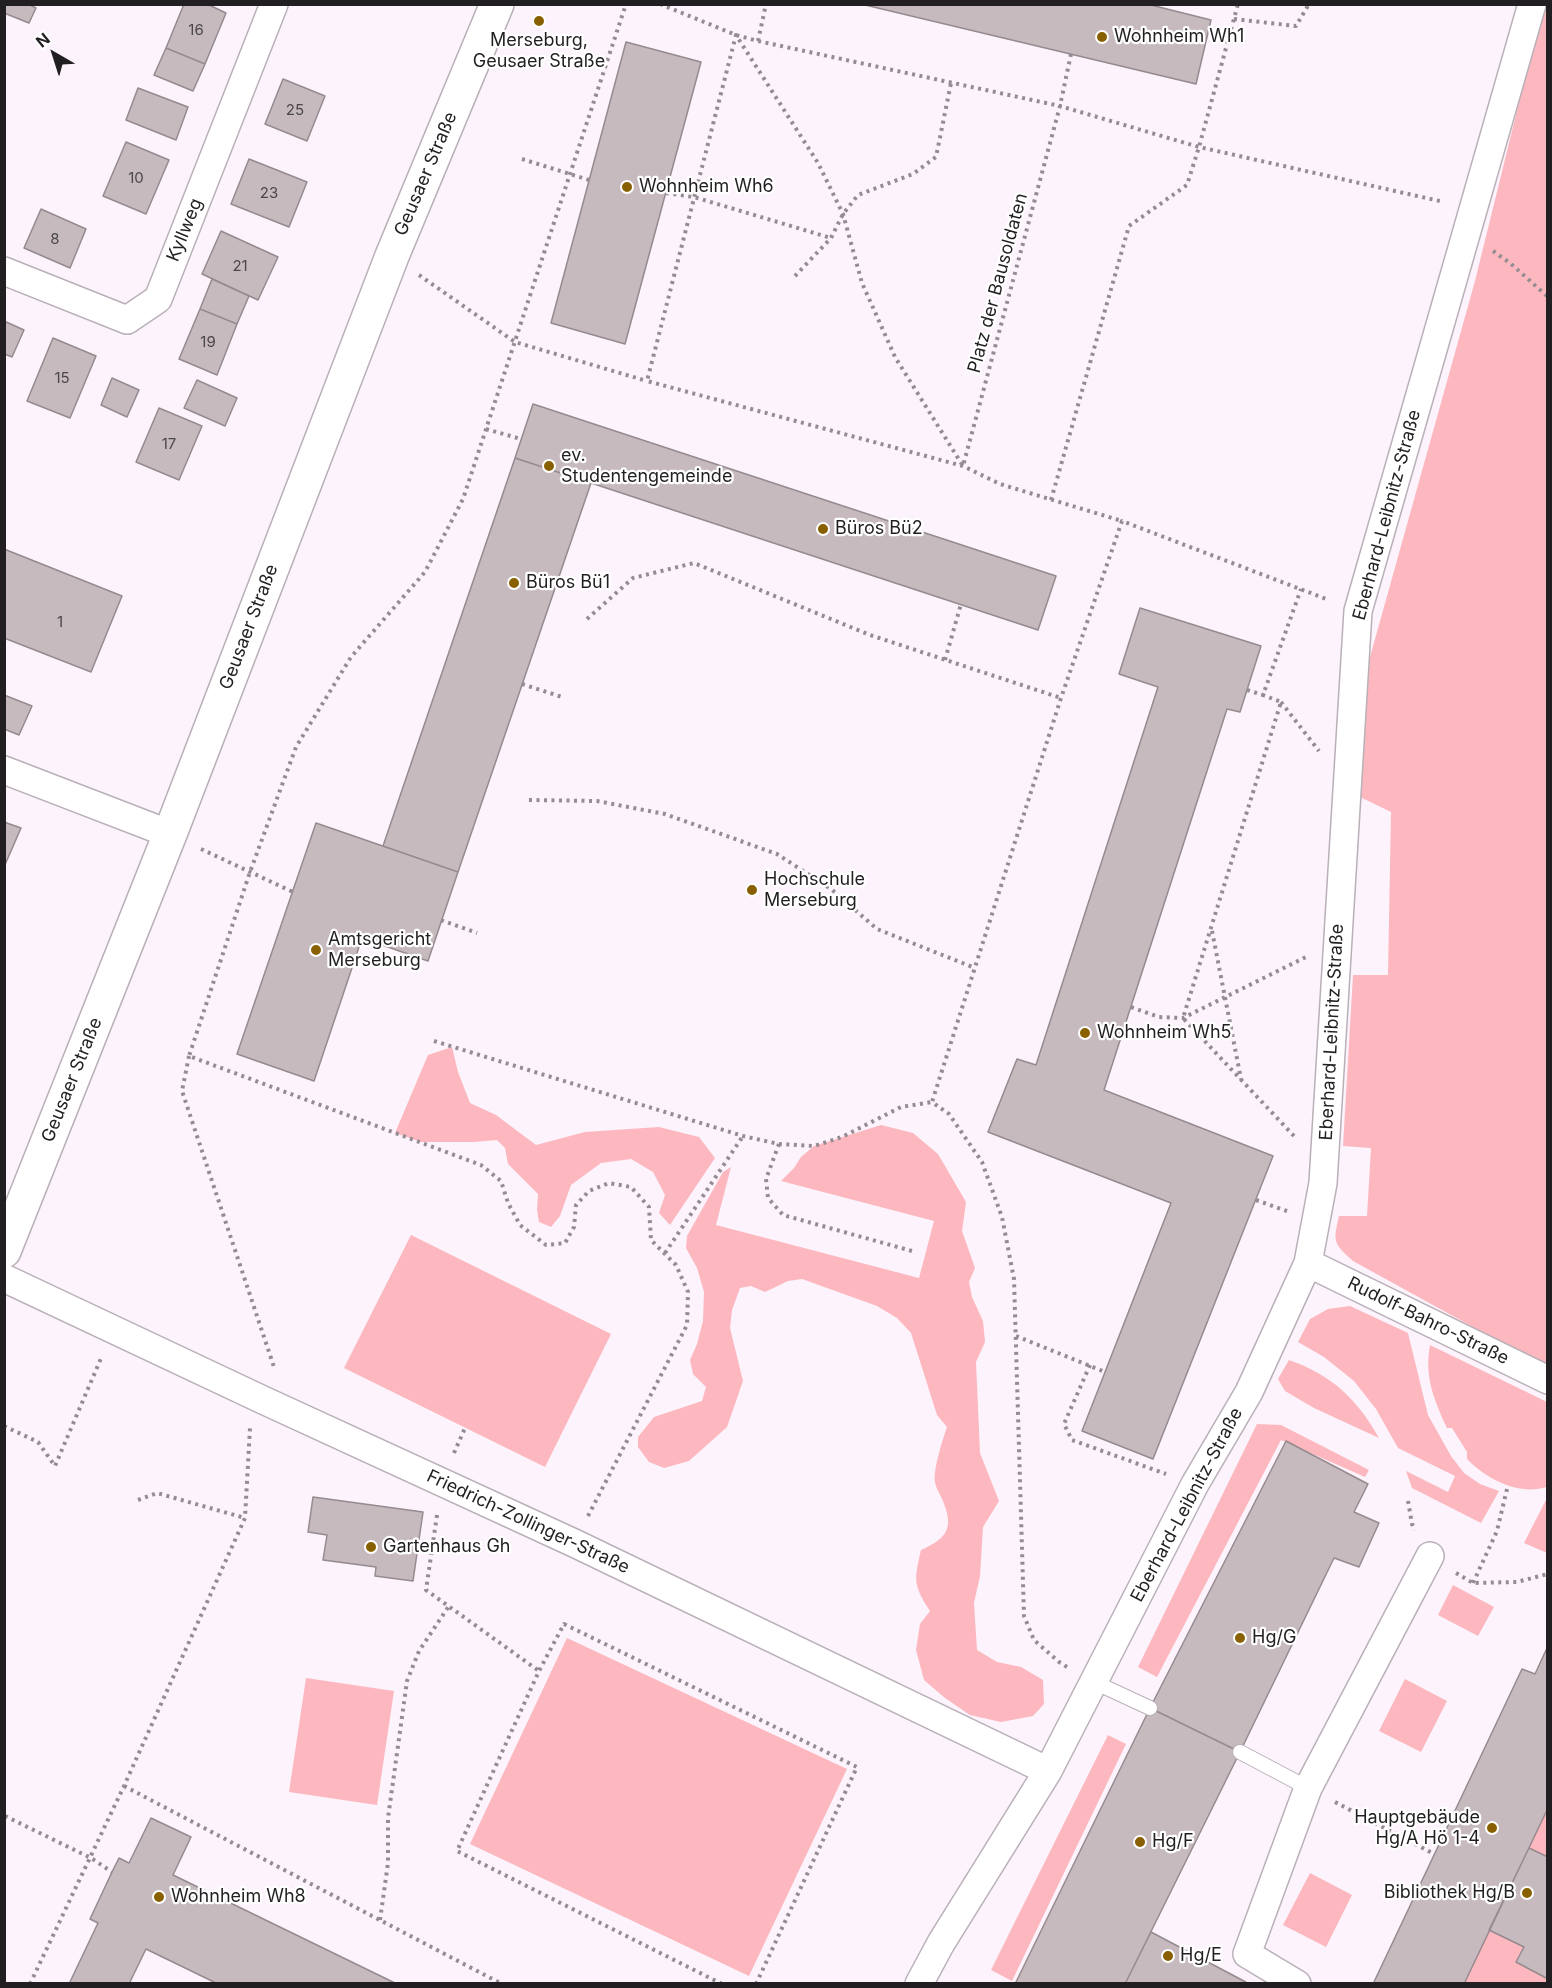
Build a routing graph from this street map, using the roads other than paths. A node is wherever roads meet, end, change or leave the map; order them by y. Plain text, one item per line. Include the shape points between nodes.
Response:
1 (274, 4) edge
2 (497, 4) edge
3 (1532, 4) edge
4 (4, 271) edge
5 (4, 770) edge
6 (170, 834) junction
7 (4, 1251) edge
8 (1308, 1263) junction
9 (4, 1278) edge
10 (1548, 1380) edge
11 (1430, 1556) road end
12 (1094, 1682) junction
13 (1150, 1708) dead end
14 (1240, 1752) dead end
15 (1048, 1771) junction
16 (1308, 1788) junction
17 (919, 1983) edge
18 (1297, 1983) edge

1 - 4 street, Kyllweg via 158,299 127,320
2 - 6 street, Geusaer Straße via 392,256
3 - 8 street, Eberhard-Leibnitz-Straße via 1358,611 1323,1183
5 - 6 street
6 - 7 street, Geusaer Straße
8 - 10 street, Rudolf-Bahro-Straße
8 - 12 street, Eberhard-Leibnitz-Straße via 1249,1392 1195,1484
9 - 15 street, Friedrich-Zollinger-Straße via 574,1543
11 - 16 street
12 - 13 lane
12 - 15 street, Eberhard-Leibnitz-Straße
14 - 16 lane
15 - 17 street, Eberhard-Leibnitz-Straße
16 - 18 street via 1247,1954

